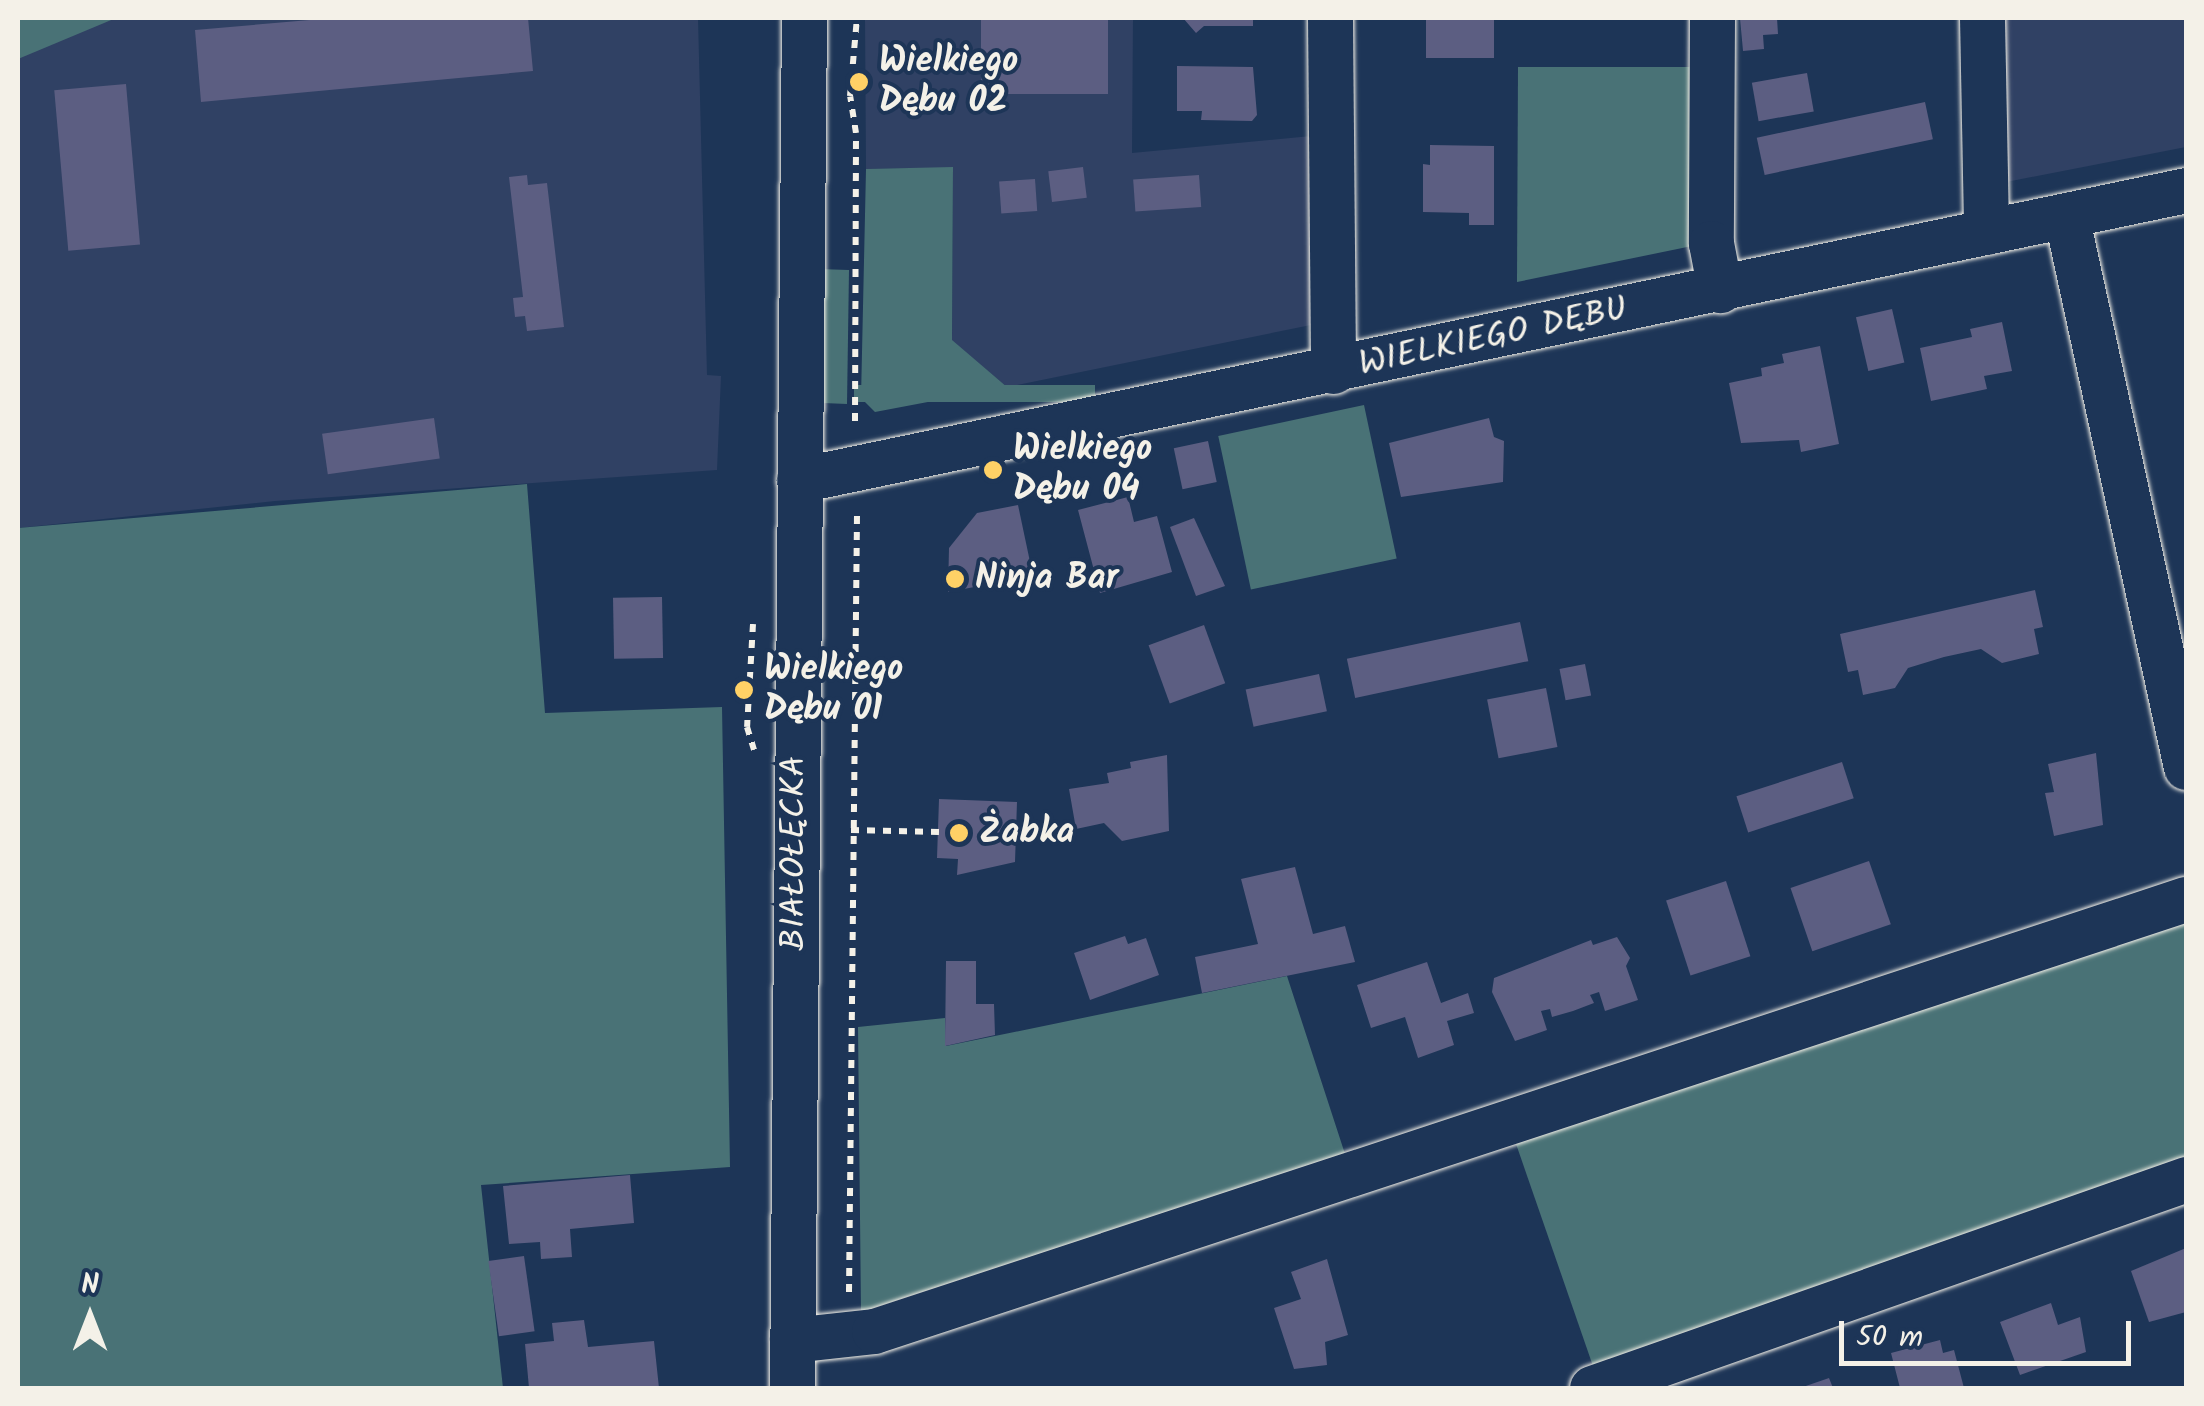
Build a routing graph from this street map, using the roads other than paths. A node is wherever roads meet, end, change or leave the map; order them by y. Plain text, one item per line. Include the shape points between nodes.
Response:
1 (804, 18) edge
2 (1330, 18) edge
3 (1712, 18) edge
4 (1982, 18) edge
5 (2186, 190) edge
6 (2066, 215) junction
7 (1986, 232) junction
8 (1720, 290) junction
9 (1332, 371) junction
10 (798, 480) junction
11 (2186, 767) edge
12 (2186, 899) edge
13 (2186, 1179) edge
14 (792, 1340) junction
15 (792, 1388) edge
16 (1592, 1388) edge

1 - 10 street, BIAŁOŁĘCKA
2 - 9 street
3 - 8 street via 1711,242
4 - 7 street
5 - 6 street, WIELKIEGO DĘBU
6 - 7 street, WIELKIEGO DĘBU
6 - 11 street
7 - 8 street, WIELKIEGO DĘBU
8 - 9 street, WIELKIEGO DĘBU
9 - 10 street, WIELKIEGO DĘBU
10 - 14 street, BIAŁOŁĘCKA
12 - 14 street via 849,1336
13 - 16 street
14 - 15 street, BIAŁOŁĘCKA

